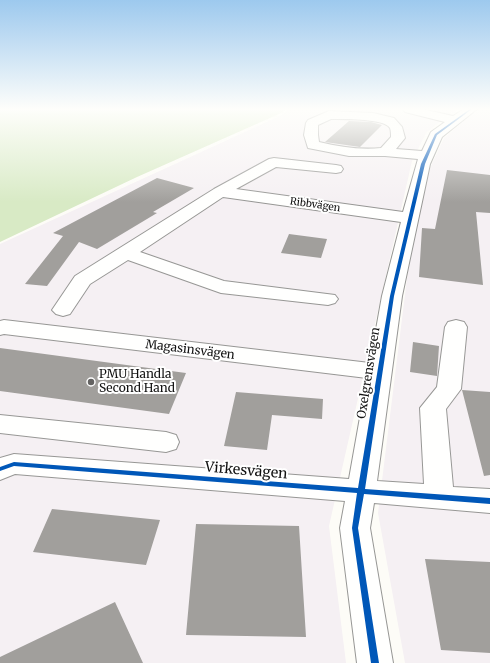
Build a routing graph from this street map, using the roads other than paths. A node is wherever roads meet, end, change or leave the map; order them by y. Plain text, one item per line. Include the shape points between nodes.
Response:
1 (312, 140) edge
2 (396, 140) edge
3 (434, 140) edge
4 (385, 152) junction
5 (427, 156) junction
6 (336, 169) dead end
7 (220, 192) junction
8 (410, 218) junction
9 (126, 253) junction
10 (328, 299) dead end
11 (62, 310) dead end
12 (456, 327) dead end
13 (0, 328) edge
14 (380, 372) junction
15 (0, 424) edge
16 (166, 442) dead end
17 (0, 468) edge
18 (361, 492) junction
19 (439, 497) junction
20 (490, 501) edge
21 (375, 663) edge

1 - 4 street via 313,145 338,151 369,154
2 - 4 street
3 - 5 street, Oxelgrensvägen
4 - 5 street
5 - 8 street, Oxelgrensvägen
6 - 7 street via 274,162
7 - 8 street, Ribbvägen
7 - 9 street
8 - 14 street, Oxelgrensvägen via 392,296
9 - 10 street via 222,288
9 - 11 street via 82,280
12 - 19 street via 449,389 433,408
13 - 14 street, Magasinsvägen
14 - 18 street, Oxelgrensvägen
15 - 16 street
17 - 18 street, Virkesvägen via 14,464
18 - 19 street, Virkesvägen
18 - 21 street, Oxelgrensvägen via 355,528
19 - 20 street, Virkesvägen

